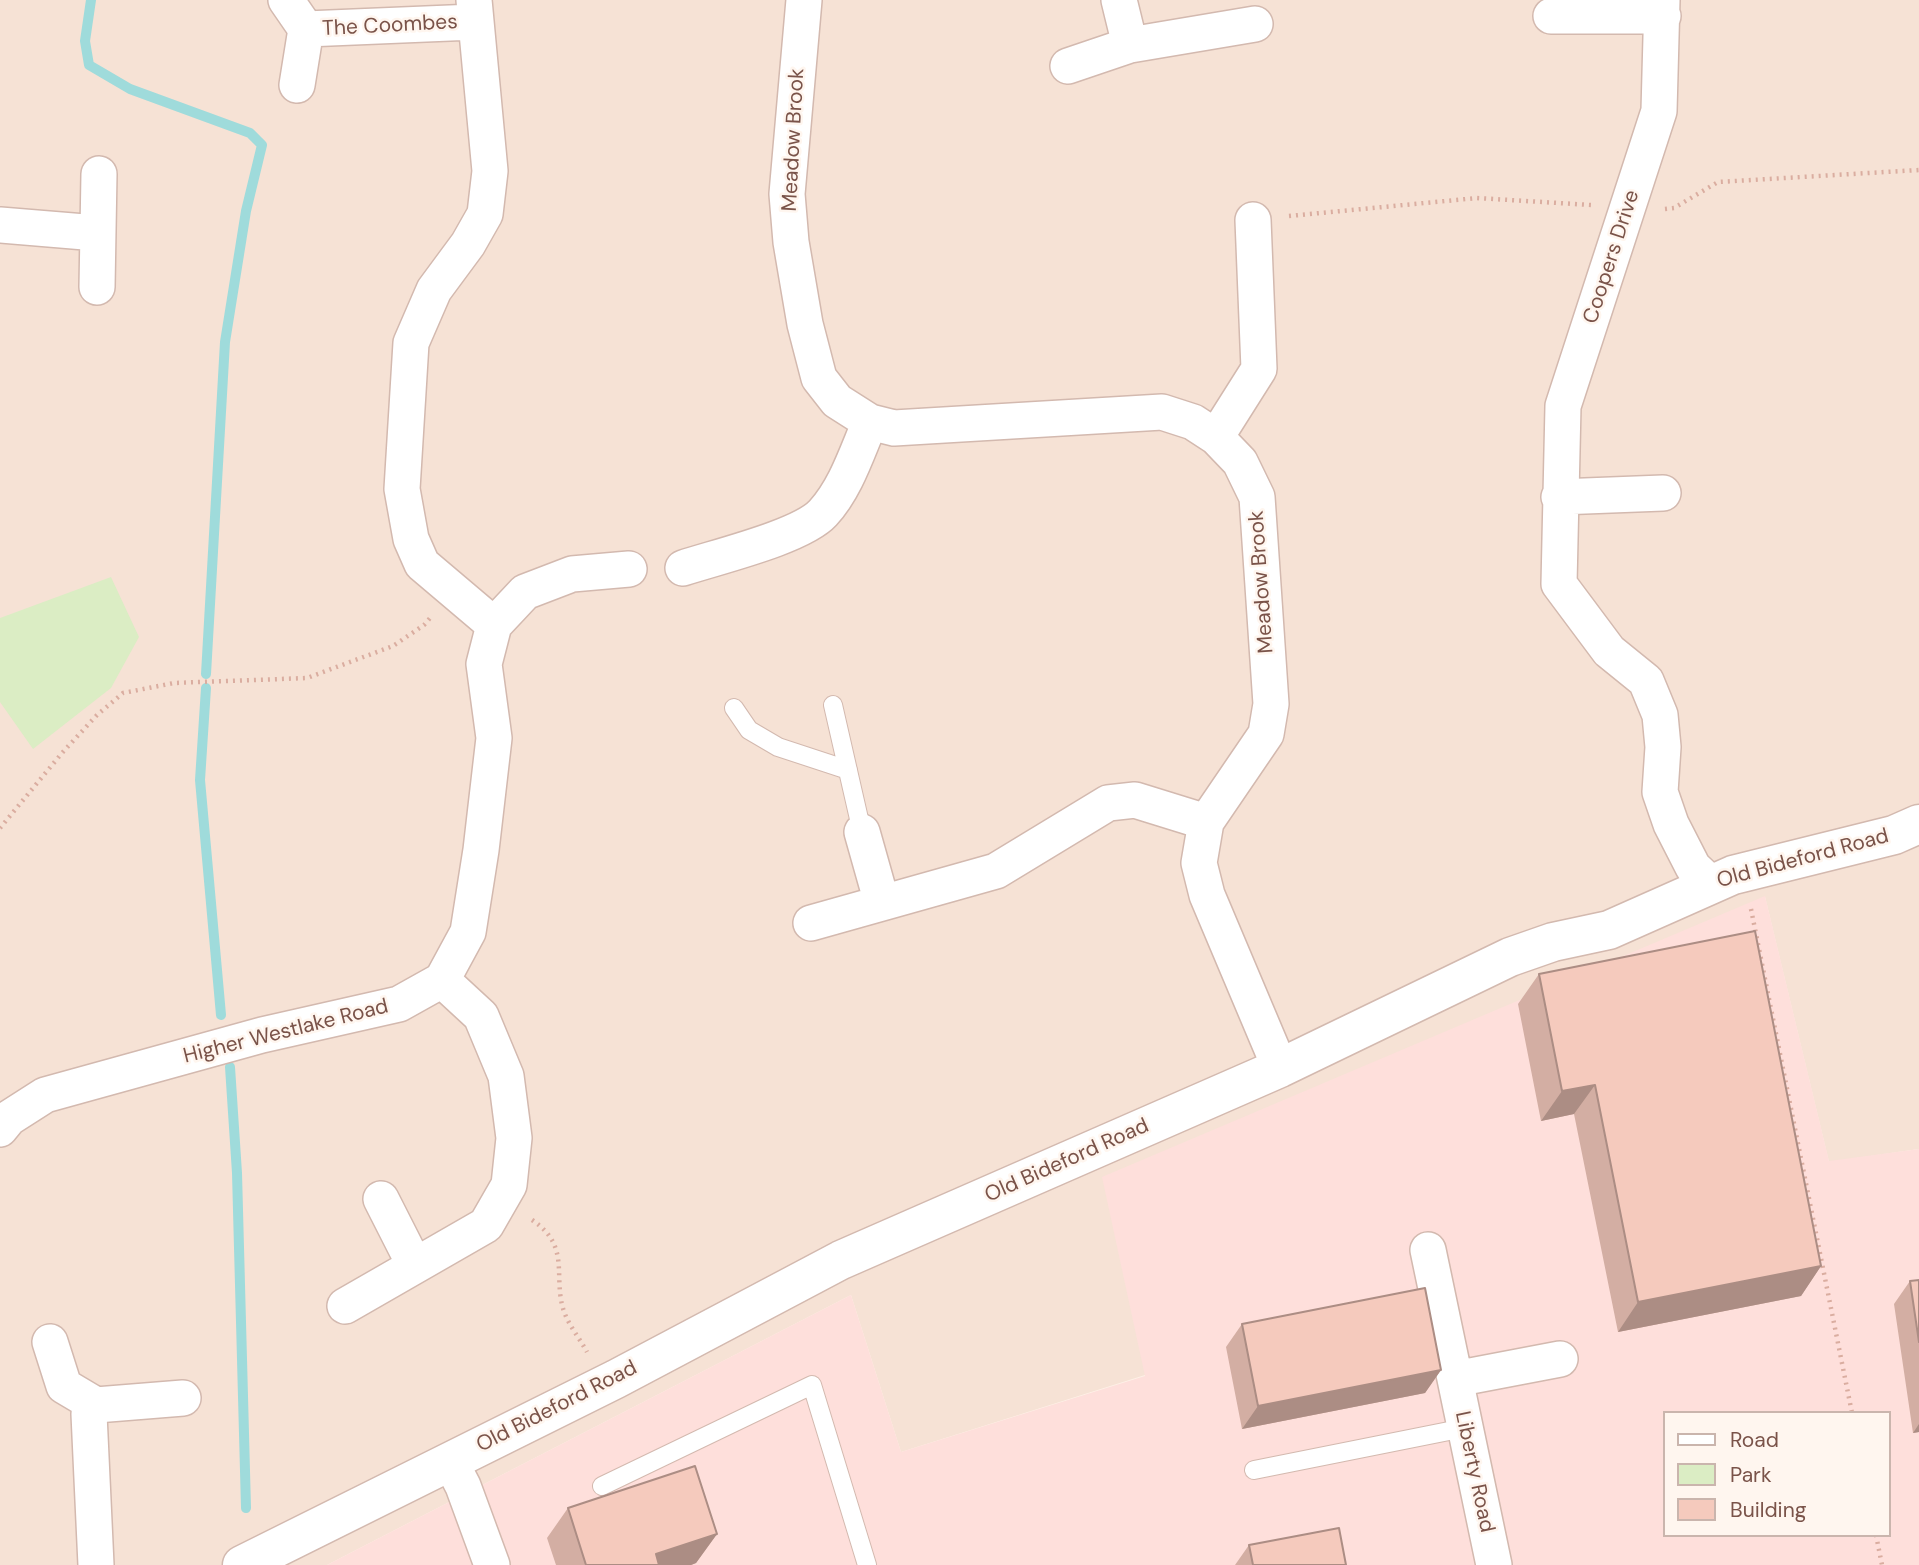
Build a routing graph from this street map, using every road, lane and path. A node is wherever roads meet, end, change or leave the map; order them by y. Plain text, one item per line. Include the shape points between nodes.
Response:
1 (286, 0) edge
2 (804, 0) edge
3 (1119, 0) edge
4 (1662, 8) edge
5 (474, 11) edge
6 (1551, 16) dead end
7 (1255, 24) dead end
8 (306, 29) junction
9 (1130, 45) junction
10 (1068, 66) dead end
11 (297, 85) dead end
12 (1919, 170) edge
13 (99, 174) dead end
14 (1626, 214) junction
15 (1253, 220) joint
16 (0, 225) edge
17 (97, 233) junction
18 (97, 287) dead end
19 (870, 422) junction
20 (1216, 437) junction
21 (1663, 493) dead end
22 (1559, 497) junction
23 (683, 568) dead end
24 (629, 569) dead end
25 (450, 589) junction
26 (494, 625) junction
27 (833, 705) dead end
28 (734, 708) dead end
29 (848, 770) junction
30 (1206, 822) junction
31 (1919, 824) edge
32 (0, 828) edge
33 (862, 832) joint
34 (1722, 879) junction
35 (882, 902) junction
36 (811, 923) dead end
37 (442, 980) junction
38 (1280, 1068) junction
39 (0, 1129) edge
40 (381, 1199) dead end
41 (500, 1199) junction
42 (1428, 1250) dead end
43 (414, 1264) junction
44 (345, 1306) dead end
45 (50, 1342) dead end
46 (1560, 1359) dead end
47 (616, 1378) junction
48 (1455, 1379) junction
49 (183, 1398) dead end
50 (96, 1405) junction
51 (1852, 1411) edge
52 (1464, 1428) junction
53 (450, 1461) junction
54 (1254, 1470) dead end
55 (602, 1486) dead end
56 (1876, 1537) edge
57 (96, 1565) edge
58 (242, 1565) edge
59 (492, 1565) edge
60 (867, 1565) edge
61 (1494, 1565) edge
62 (1882, 1565) edge

1 - 8 street, The Coombes
2 - 19 street, Meadow Brook via 787,194 791,243 820,378 837,401
3 - 9 street
4 - 6 street, Coopers Drive
4 - 14 street, Coopers Drive via 1659,111
5 - 8 street, The Coombes
5 - 25 street via 490,171 485,214 434,290 411,343 402,489 411,539 422,564
7 - 9 street
8 - 11 street, The Coombes
9 - 10 street
12 - 14 path via 1718,182 1674,208
13 - 17 street
14 - 15 path via 1593,205 1478,198
14 - 22 street, Coopers Drive via 1563,406
15 - 20 street via 1259,369
16 - 17 street
17 - 18 street
19 - 20 street, Meadow Brook via 894,428 1162,412 1193,422
19 - 23 street via 847,476 822,514 789,533
20 - 30 street, Meadow Brook via 1240,462 1257,497 1271,704 1266,734
21 - 22 street
22 - 34 street, Coopers Drive via 1559,584 1609,651 1646,681 1660,715 1660,792 1671,824 1693,867
24 - 26 street via 572,574 525,592
25 - 26 street
25 - 32 path via 424,625 394,646 307,678 174,683 123,693 62,753
26 - 37 street via 484,664 494,738 481,850 468,932
27 - 29 lane
28 - 29 lane via 749,730 778,747
29 - 33 lane
30 - 35 street via 1135,800 1108,803 996,870
30 - 38 street, Meadow Brook via 1199,863 1207,895
31 - 34 street, Old Bideford Road via 1894,835
33 - 35 street
34 - 38 street, Old Bideford Road via 1609,930 1510,957
34 - 51 path via 1752,911
35 - 36 street
37 - 39 street, Higher Westlake Road via 399,1004 262,1035 46,1095
37 - 41 street via 481,1016 506,1076 514,1138 509,1185
38 - 47 street, Old Bideford Road via 841,1260
40 - 43 street
41 - 43 street via 486,1225
41 - 47 path via 542,1226 555,1245 564,1312 588,1353
42 - 48 street, Liberty Road
43 - 44 street
45 - 50 street via 64,1386
46 - 48 street
47 - 53 street, Old Bideford Road
48 - 52 street, Liberty Road
49 - 50 street
50 - 57 street via 89,1414
52 - 54 lane
52 - 61 street, Liberty Road
53 - 58 street, Old Bideford Road
53 - 59 street
55 - 60 lane via 812,1385
56 - 62 path

